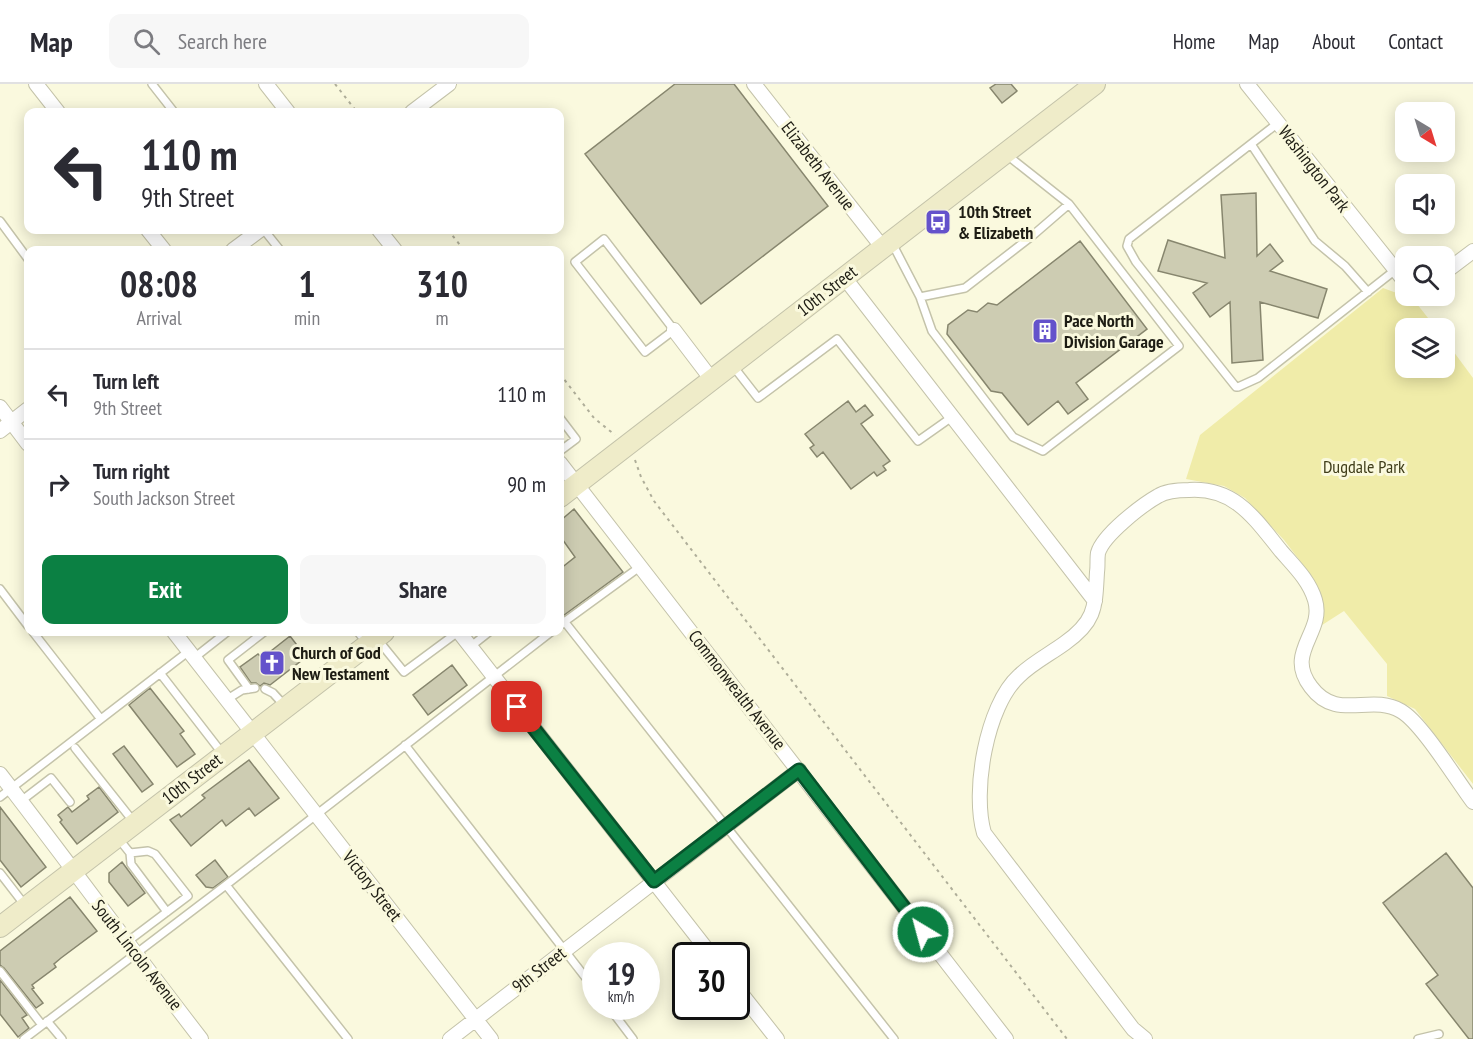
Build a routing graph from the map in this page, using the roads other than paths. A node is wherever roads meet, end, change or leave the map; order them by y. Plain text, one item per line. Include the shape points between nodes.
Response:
1 (36, 84) edge
2 (152, 84) edge
3 (266, 84) edge
4 (449, 84) edge
5 (754, 84) edge
6 (1247, 84) edge
7 (1090, 85) edge
8 (55, 108) edge
9 (171, 108) edge
10 (285, 108) edge
11 (417, 108) edge
12 (1278, 123) junction
13 (1251, 144) junction
14 (1005, 153) junction
15 (1069, 204) junction
16 (0, 221) edge
17 (151, 234) edge
18 (256, 234) edge
19 (266, 234) edge
20 (382, 234) edge
21 (887, 244) junction
22 (162, 246) edge
23 (239, 246) edge
24 (276, 246) edge
25 (392, 246) edge
26 (1473, 251) edge
27 (24, 253) edge
28 (1455, 265) edge
29 (1394, 271) joint
30 (844, 277) junction
31 (1368, 292) junction
32 (920, 297) junction
33 (674, 330) junction
34 (732, 364) junction
35 (712, 380) junction
36 (0, 406) edge
37 (24, 412) edge
38 (952, 417) junction
39 (12, 422) junction
40 (564, 423) edge
41 (0, 431) edge
42 (24, 438) edge
43 (564, 448) edge
44 (564, 468) edge
45 (576, 484) junction
46 (564, 494) edge
47 (641, 566) junction
48 (0, 589) edge
49 (1095, 601) junction
50 (24, 621) edge
51 (564, 622) edge
52 (564, 625) edge
53 (36, 636) edge
54 (177, 636) edge
55 (220, 636) edge
56 (259, 636) edge
57 (371, 636) edge
58 (453, 636) edge
59 (461, 636) edge
60 (484, 636) edge
61 (546, 636) edge
62 (470, 646) junction
63 (191, 654) junction
64 (159, 673) junction
65 (493, 676) junction
66 (265, 689) dead end
67 (226, 700) junction
68 (285, 707) junction
69 (100, 718) junction
70 (252, 733) junction
71 (405, 745) junction
72 (75, 748) dead end
73 (223, 755) junction
74 (799, 770) junction
75 (0, 774) edge
76 (6, 793) edge
77 (21, 801) junction
78 (70, 802) dead end
79 (1473, 802) edge
80 (316, 815) junction
81 (135, 823) junction
82 (726, 826) junction
83 (117, 837) junction
84 (130, 853) junction
85 (74, 870) junction
86 (0, 873) edge
87 (654, 881) junction
88 (226, 885) junction
89 (26, 906) junction
90 (167, 912) junction
91 (0, 927) edge
92 (701, 942) edge
93 (131, 948) junction
94 (564, 951) junction
95 (0, 971) edge
96 (582, 974) edge
97 (750, 1005) edge
98 (475, 1019) junction
99 (619, 1020) edge
100 (45, 1023) junction
101 (1439, 1034) dead end
102 (24, 1039) edge
103 (62, 1039) edge
104 (201, 1039) edge
105 (348, 1039) edge
106 (450, 1039) edge
107 (491, 1039) edge
108 (633, 1039) edge
109 (777, 1039) edge
110 (894, 1039) edge
111 (1006, 1039) edge
112 (1145, 1039) edge
113 (1418, 1039) edge

1 - 8 street
2 - 9 lane
3 - 10 street
4 - 11 street
5 - 21 street, Elizabeth Avenue
6 - 12 street, Washington Park
7 - 14 street, 10th Street
12 - 13 lane
12 - 29 street, Washington Park
13 - 31 lane via 1315,241
13 - 31 lane via 1129,239 1129,252 1143,271 1236,387 1258,378
14 - 15 lane
14 - 21 street, 10th Street
15 - 32 lane via 965,288
15 - 32 lane via 1179,346 1043,451 1013,437 932,331
16 - 27 lane
17 - 22 street
18 - 23 street
19 - 24 lane
20 - 25 street
21 - 30 street, 10th Street
21 - 32 lane
26 - 28 street
29 - 31 lane
30 - 34 street, 10th Street
30 - 38 street
33 - 33 lane via 604,239 575,262 645,352
33 - 35 street
34 - 35 street, 10th Street
34 - 38 lane via 758,398 837,339 918,441
35 - 45 street, 10th Street
36 - 39 street
37 - 39 street
38 - 49 street
39 - 41 street
39 - 42 street
40 - 43 lane via 576,439
44 - 45 street, Commonwealth Avenue
45 - 46 street, 10th Street
45 - 47 street, Commonwealth Avenue
47 - 51 lane
47 - 74 street, Commonwealth Avenue
48 - 50 lane
49 - 79 street via 1099,552 1118,525 1159,495 1206,489 1225,495 1246,509 1310,585 1316,603 1315,621 1301,657 1303,674 1312,689 1340,707 1381,705 1401,711 1418,727
49 - 112 street via 1090,619 1076,635 1018,676 1004,696 989,729 979,789 980,817 984,833 1133,1029
52 - 82 lane
53 - 69 lane
54 - 63 street, Victory Street
55 - 63 lane
56 - 67 lane via 228,660 252,688
57 - 58 lane via 404,672
57 - 68 street, 10th Street
59 - 62 street
60 - 62 lane
61 - 65 lane
62 - 65 street
63 - 64 lane
63 - 67 street, Victory Street
64 - 69 lane
64 - 73 lane
65 - 71 lane
65 - 87 street
66 - 68 lane
67 - 70 street, Victory Street
68 - 70 street, 10th Street
69 - 76 lane
70 - 73 street, 10th Street
70 - 80 street, Victory Street
71 - 80 lane
71 - 94 lane
72 - 81 lane
73 - 81 street, 10th Street
74 - 82 street, 9th Street
74 - 111 street, Commonwealth Avenue
75 - 76 street, South Lincoln Avenue
76 - 77 street, South Lincoln Avenue
77 - 78 lane via 51,777
77 - 85 street, South Lincoln Avenue
80 - 88 lane
80 - 98 street, Victory Street
81 - 83 street, 10th Street
82 - 87 street, 9th Street
82 - 110 lane
83 - 84 lane
83 - 85 street, 10th Street
84 - 90 lane via 131,864
84 - 90 lane via 155,854 188,896
85 - 89 street, 10th Street
85 - 93 street, South Lincoln Avenue
86 - 89 lane
87 - 92 street
87 - 94 street, 9th Street
88 - 93 lane
88 - 105 lane
89 - 91 street, 10th Street
90 - 93 lane
93 - 100 lane
93 - 104 street, South Lincoln Avenue
94 - 96 lane
94 - 98 street, 9th Street
95 - 100 lane
97 - 109 street
98 - 106 street, 9th Street
98 - 107 street, Victory Street
99 - 108 lane
100 - 102 lane
100 - 103 lane
101 - 113 lane

